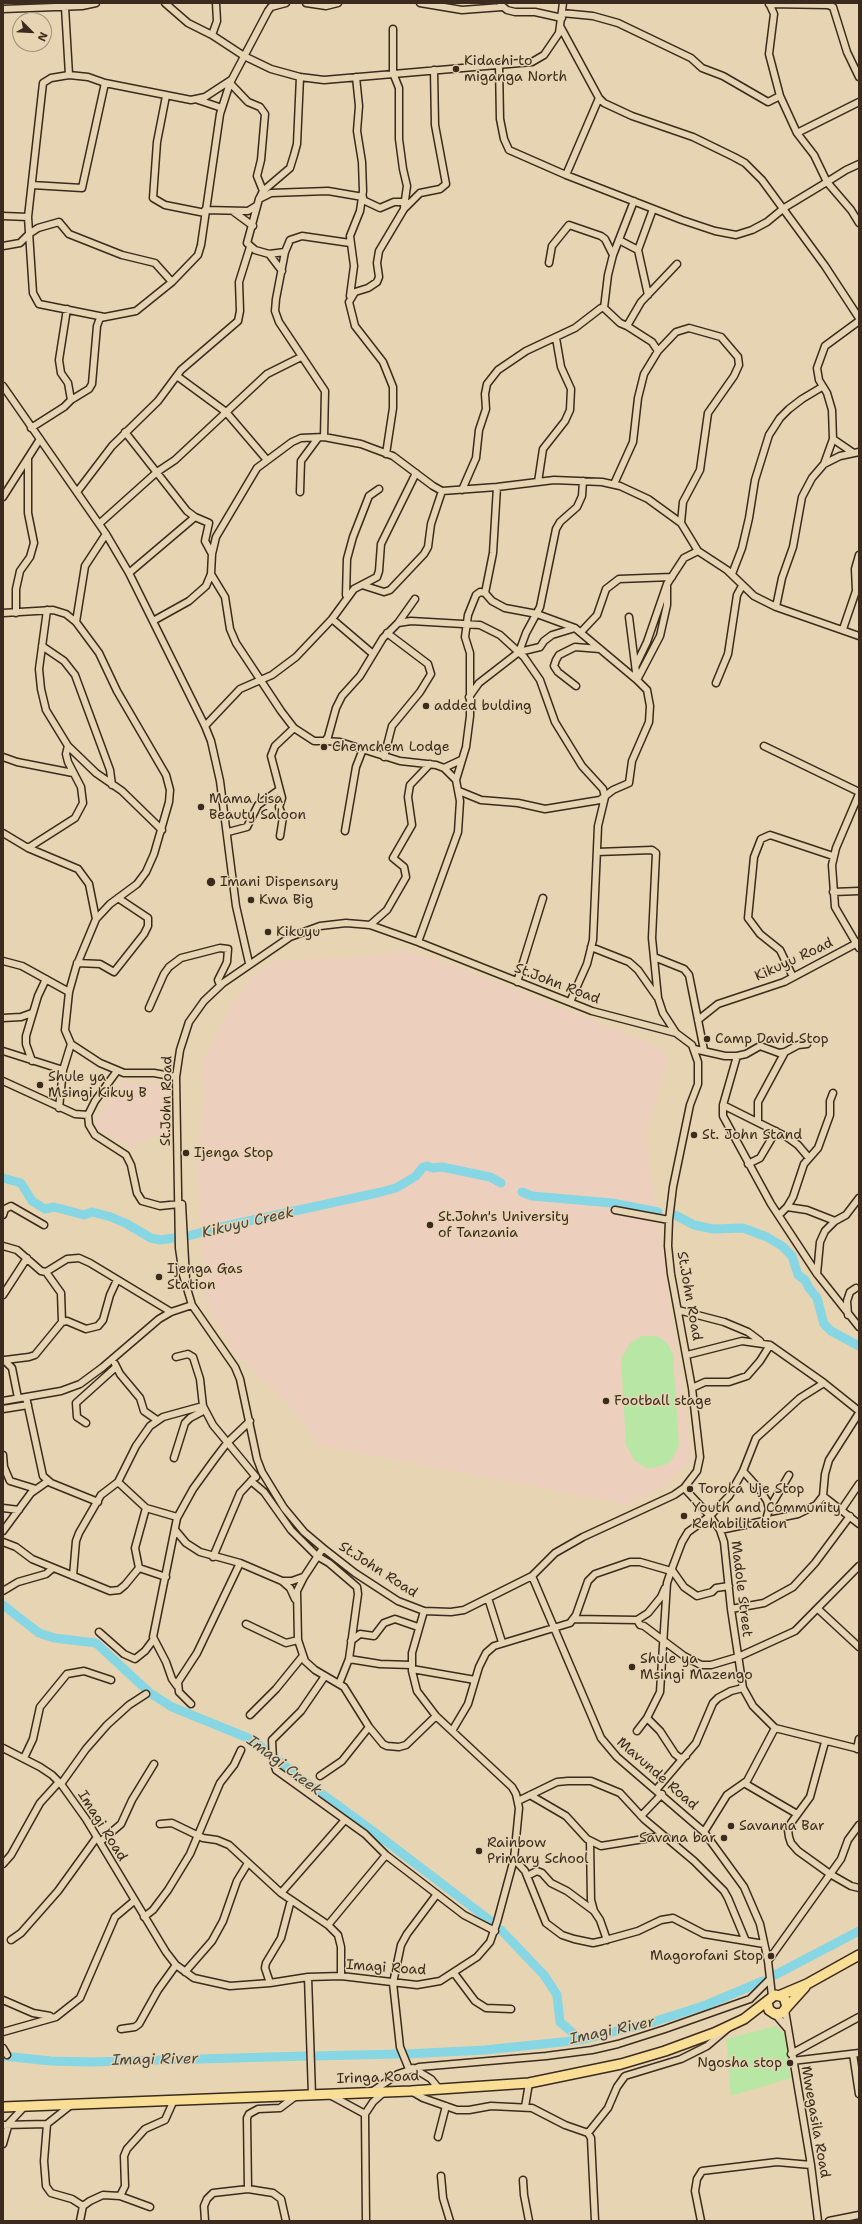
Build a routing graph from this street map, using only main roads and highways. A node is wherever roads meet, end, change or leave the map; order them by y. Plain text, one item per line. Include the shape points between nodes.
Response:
1 (859, 1954) edge
2 (807, 1984) junction
3 (775, 1997) junction
4 (786, 2008) junction
5 (773, 2014) junction
6 (744, 2019) junction
7 (3, 2107) edge

1 - 2 highway
2 - 3 highway
2 - 4 highway
3 - 4 highway via 786,2000
3 - 5 highway
3 - 6 highway
4 - 5 highway
5 - 6 highway
6 - 7 highway, Iringa Road via 665,2051 621,2064 529,2083 440,2090

